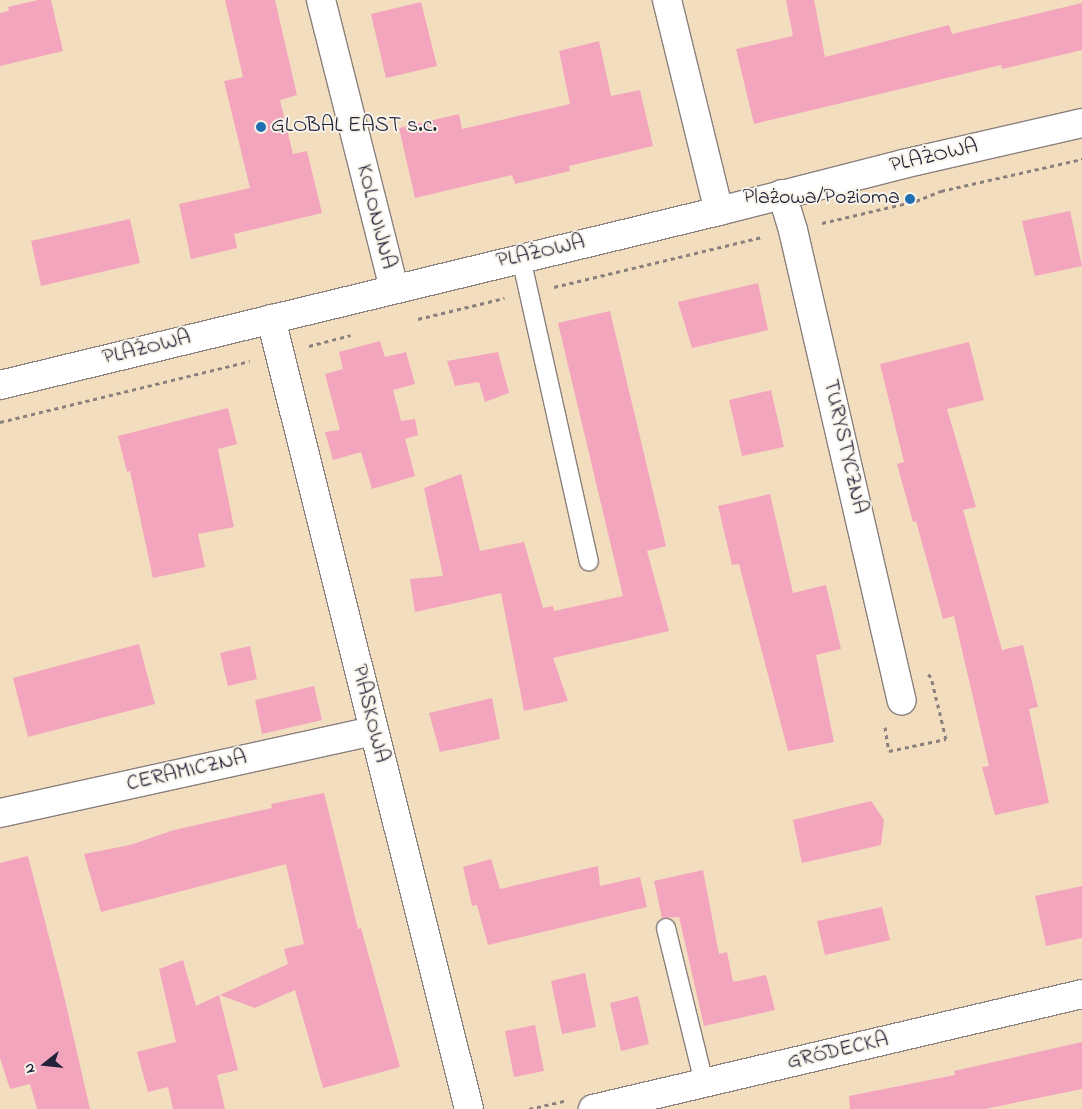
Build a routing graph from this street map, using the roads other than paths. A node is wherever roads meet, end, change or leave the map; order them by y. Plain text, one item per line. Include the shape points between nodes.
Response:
1 (321, 0) edge
2 (667, 0) edge
3 (1082, 123) edge
4 (782, 194) junction
5 (719, 211) junction
6 (521, 258) junction
7 (394, 288) junction
8 (271, 319) junction
9 (0, 385) edge
10 (589, 560) dead end
11 (902, 701) dead end
12 (373, 731) junction
13 (0, 813) edge
14 (666, 928) dead end
15 (1082, 994) edge
16 (704, 1083) junction
17 (469, 1109) edge
18 (593, 1109) edge

1 - 7 street, KOLONIJNA
2 - 5 street
3 - 4 street, PLAŻOWA
4 - 5 street, PLAŻOWA
4 - 11 street, TURYSTYCZNA
5 - 6 street, PLAŻOWA
6 - 7 street, PLAŻOWA
6 - 10 lane
7 - 8 street, PLAŻOWA
8 - 9 street, PLAŻOWA
8 - 12 street, PIASKOWA
12 - 13 street, CERAMICZNA
12 - 17 street, PIASKOWA
14 - 16 lane
15 - 16 street, GRÓDECKA
16 - 18 street, GRÓDECKA

